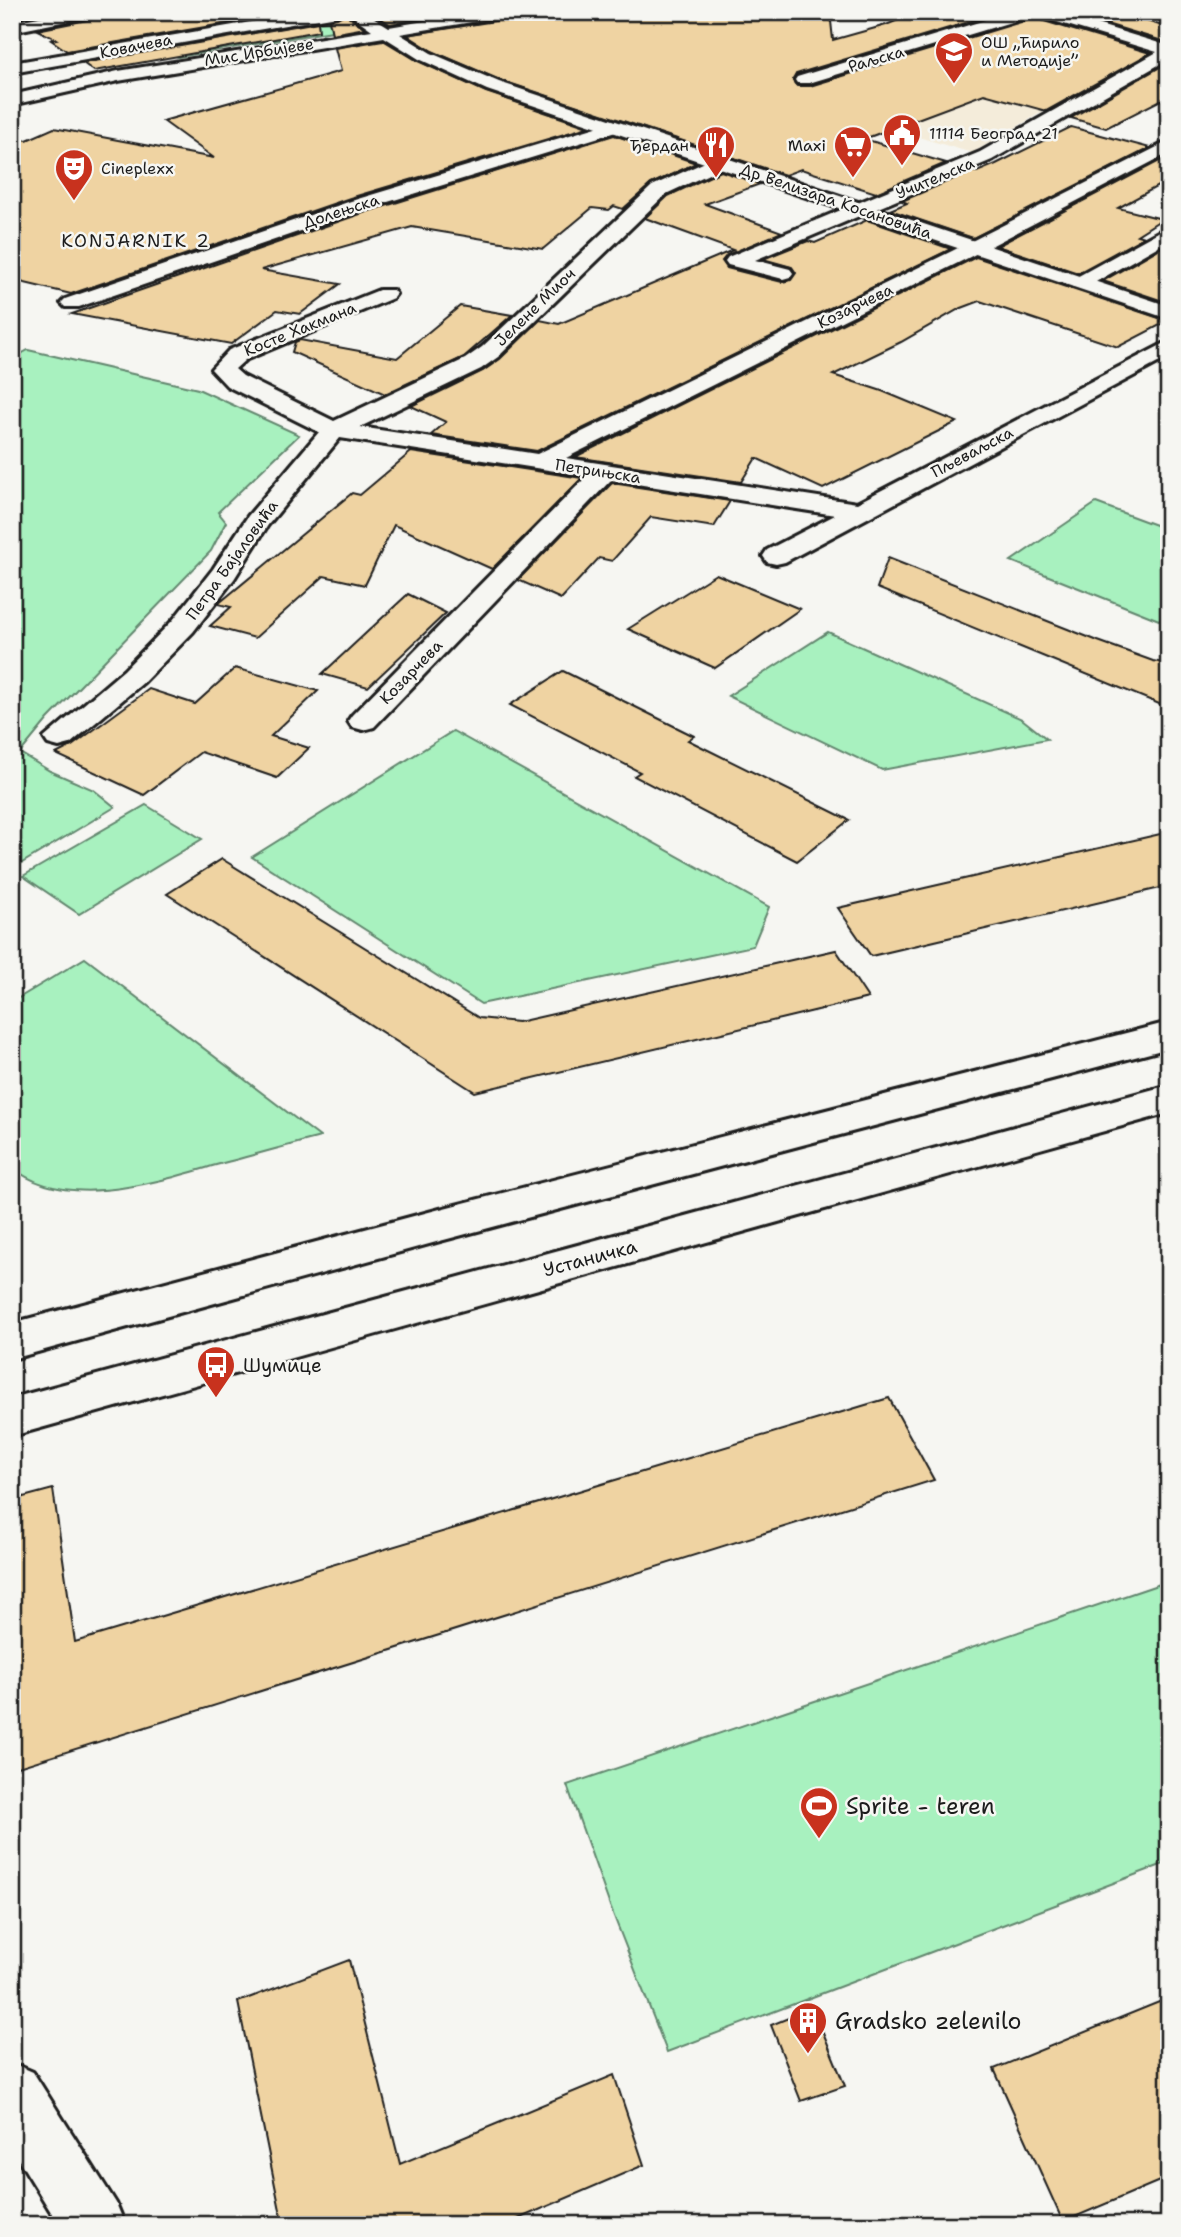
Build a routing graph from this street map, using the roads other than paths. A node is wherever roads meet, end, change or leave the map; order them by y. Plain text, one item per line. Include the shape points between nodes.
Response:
1 (91, 12) edge
2 (337, 12) edge
3 (354, 12) edge
4 (507, 12) edge
5 (1029, 12) edge
6 (1040, 12) edge
7 (12, 27) edge
8 (384, 32) junction
9 (1169, 52) edge
10 (15, 68) edge
11 (803, 80) dead end
12 (12, 100) edge
13 (613, 127) junction
14 (1169, 146) edge
15 (720, 162) junction
16 (862, 209) junction
17 (1169, 232) edge
18 (973, 247) junction
19 (783, 273) dead end
20 (1080, 283) junction
21 (386, 294) dead end
22 (72, 303) dead end
23 (1169, 313) edge
24 (1169, 348) edge
25 (334, 430) junction
26 (540, 462) junction
27 (605, 472) junction
28 (861, 511) junction
29 (776, 556) dead end
30 (363, 721) dead end
31 (59, 738) dead end
32 (1169, 1035) edge
33 (1169, 1099) edge
34 (12, 1341) edge
35 (12, 1417) edge
36 (12, 2093) edge
37 (94, 2225) edge

1 - 7 street
2 - 10 street, Ковачева
3 - 8 street, Др Велизара Косановића
4 - 8 street, Мис Ирбијеве
5 - 11 street, Раљска
6 - 9 street
8 - 12 street, Мис Ирбијеве via 118,76
8 - 13 street, Др Велизара Косановића via 474,79
9 - 16 street, Учитељска via 993,152
13 - 15 street, Др Велизара Косановића
13 - 22 street, Долењска via 358,205
14 - 18 street, Козарчева
15 - 16 street, Др Велизара Косановића
15 - 25 street, Јелене Миоч via 659,190 473,364
16 - 18 street, Др Велизара Косановића
16 - 19 street, Учитељска via 735,261
17 - 20 street
18 - 20 street, Др Велизара Косановића
18 - 26 street, Козарчева
20 - 23 street, Др Велизара Косановића
21 - 25 street, Косте Хакмана via 237,355 222,369 235,382
24 - 28 street, Пљеваљска
25 - 26 street, Петрињска
25 - 31 street, Петра Бајаловића via 257,521 183,626 134,676
26 - 27 street, Петрињска
27 - 28 street, Петрињска
27 - 30 street, Козарчева
28 - 29 street, Пљеваљска
32 - 34 street
33 - 35 street, Устаничка
36 - 37 street

